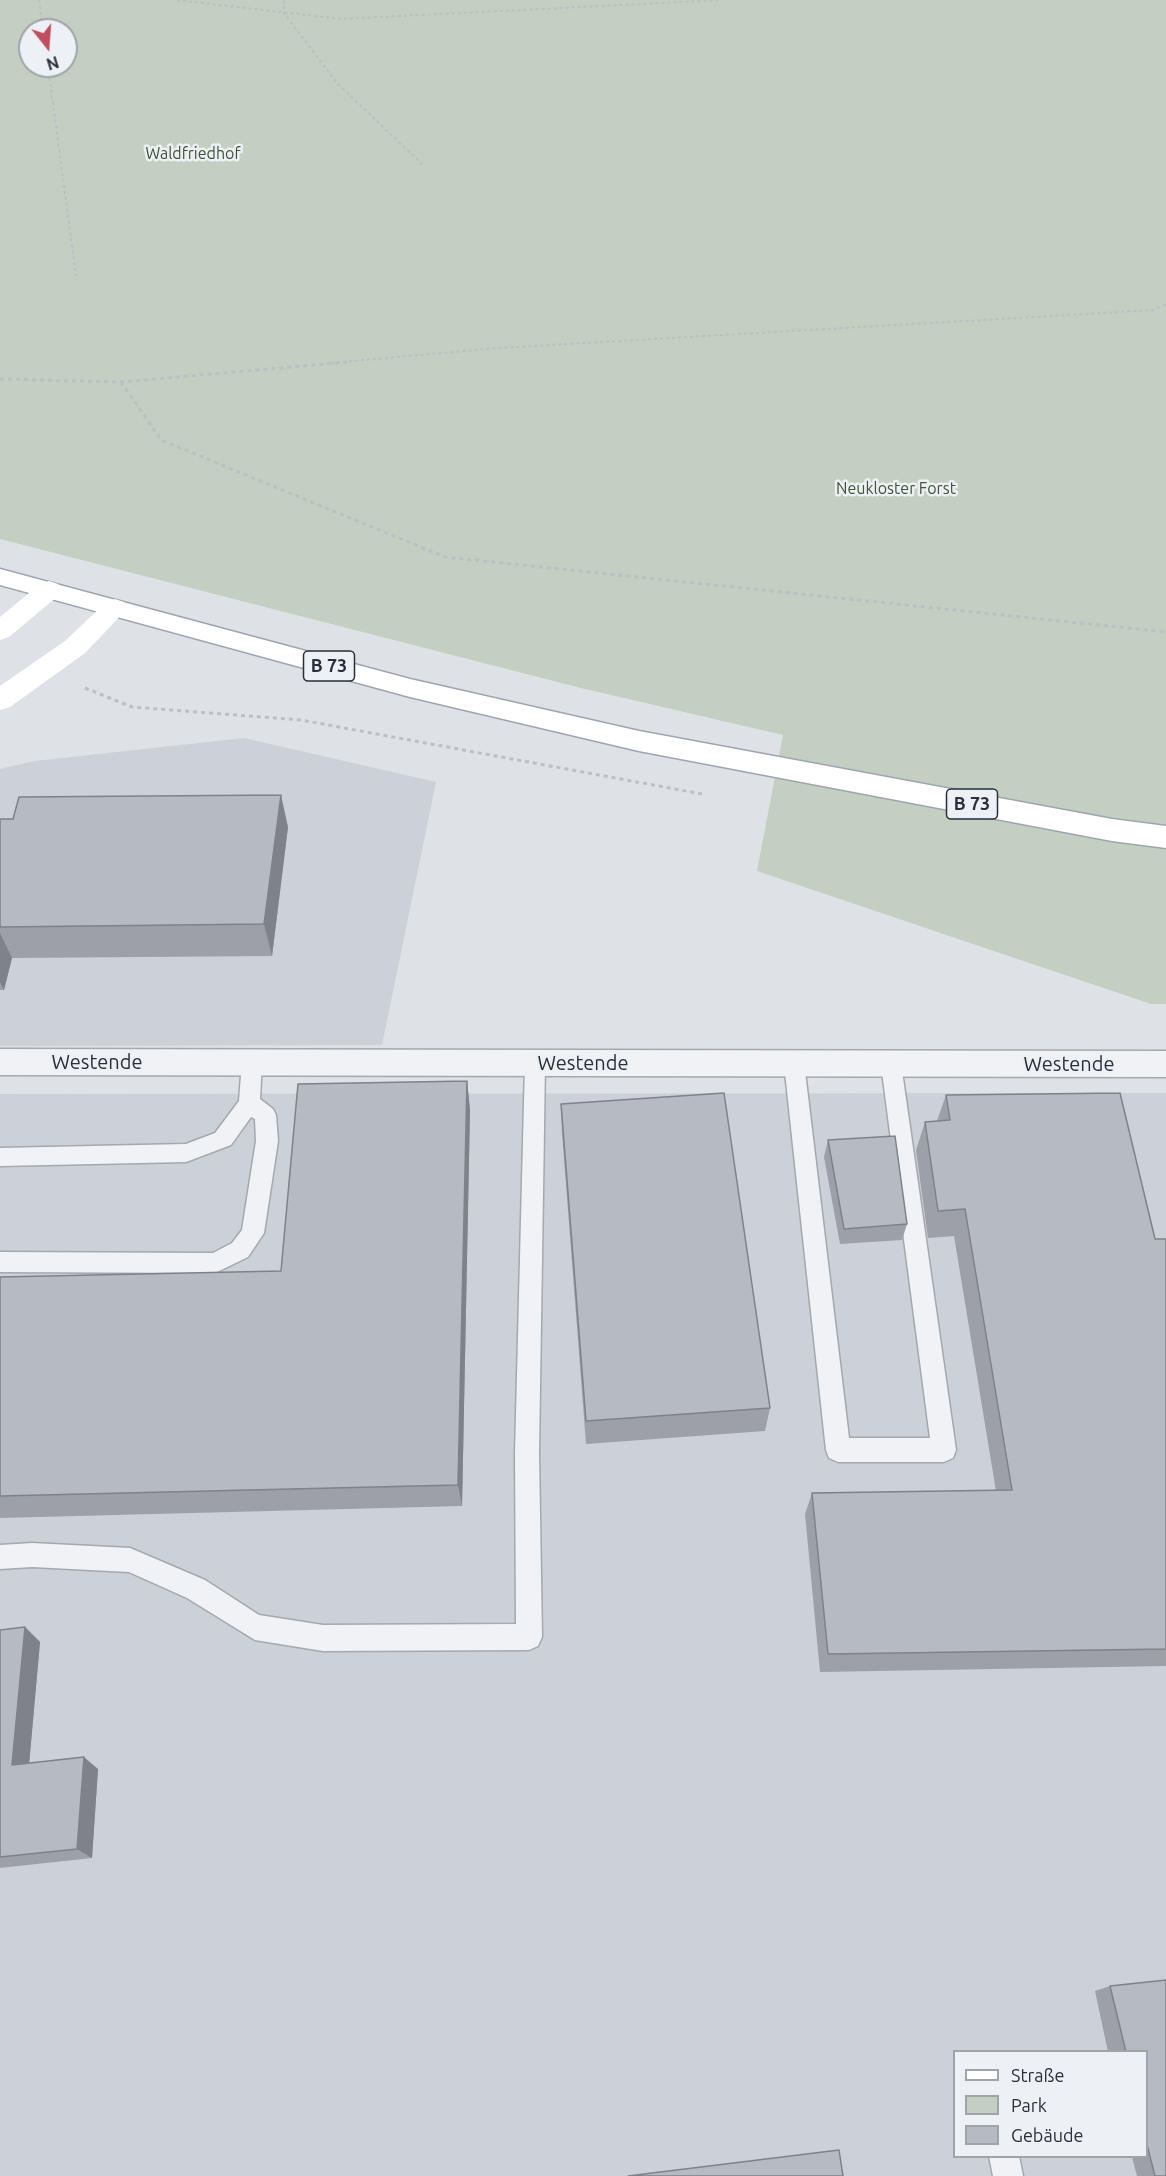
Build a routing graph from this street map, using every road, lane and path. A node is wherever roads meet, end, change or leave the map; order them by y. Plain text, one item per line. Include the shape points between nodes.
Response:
1 (39, 0) edge
2 (177, 0) edge
3 (284, 0) edge
4 (720, 0) edge
5 (284, 13) junction
6 (41, 18) edge
7 (50, 78) edge
8 (424, 166) dead end
9 (76, 276) dead end
10 (1166, 304) edge
11 (0, 379) edge
12 (121, 382) junction
13 (0, 577) edge
14 (49, 590) junction
15 (115, 608) junction
16 (0, 631) edge
17 (1166, 632) edge
18 (45, 670) junction
19 (0, 700) edge
20 (705, 794) dead end
21 (1166, 837) edge
22 (0, 1062) edge
23 (252, 1062) junction
24 (535, 1063) junction
25 (794, 1063) junction
26 (891, 1064) junction
27 (1166, 1064) edge
28 (249, 1103) junction
29 (0, 1157) edge
30 (0, 1262) edge
31 (0, 1557) edge
32 (1004, 2158) edge
33 (1008, 2176) edge

1 - 6 path
2 - 5 path
3 - 5 path
4 - 5 path via 341,20
5 - 8 path via 337,83
7 - 9 path
10 - 12 path via 1154,310 498,348
11 - 12 path
12 - 17 path via 161,440 445,557
13 - 14 main road, B 73
14 - 15 main road, B 73
14 - 16 main road
15 - 18 main road
15 - 21 main road, B 73 via 398,685 639,741
18 - 19 main road
18 - 20 path via 132,707 301,720
22 - 23 street, Westende
23 - 24 street, Westende
23 - 28 lane
24 - 25 street, Westende
24 - 31 lane via 527,1453 529,1636 311,1636 255,1628 196,1589 130,1560
25 - 26 street, Westende
25 - 26 lane via 838,1450 944,1450
26 - 27 street, Westende
28 - 29 lane via 223,1139 186,1154
28 - 30 lane via 265,1115 267,1141 253,1233 240,1250 215,1263
32 - 33 lane

